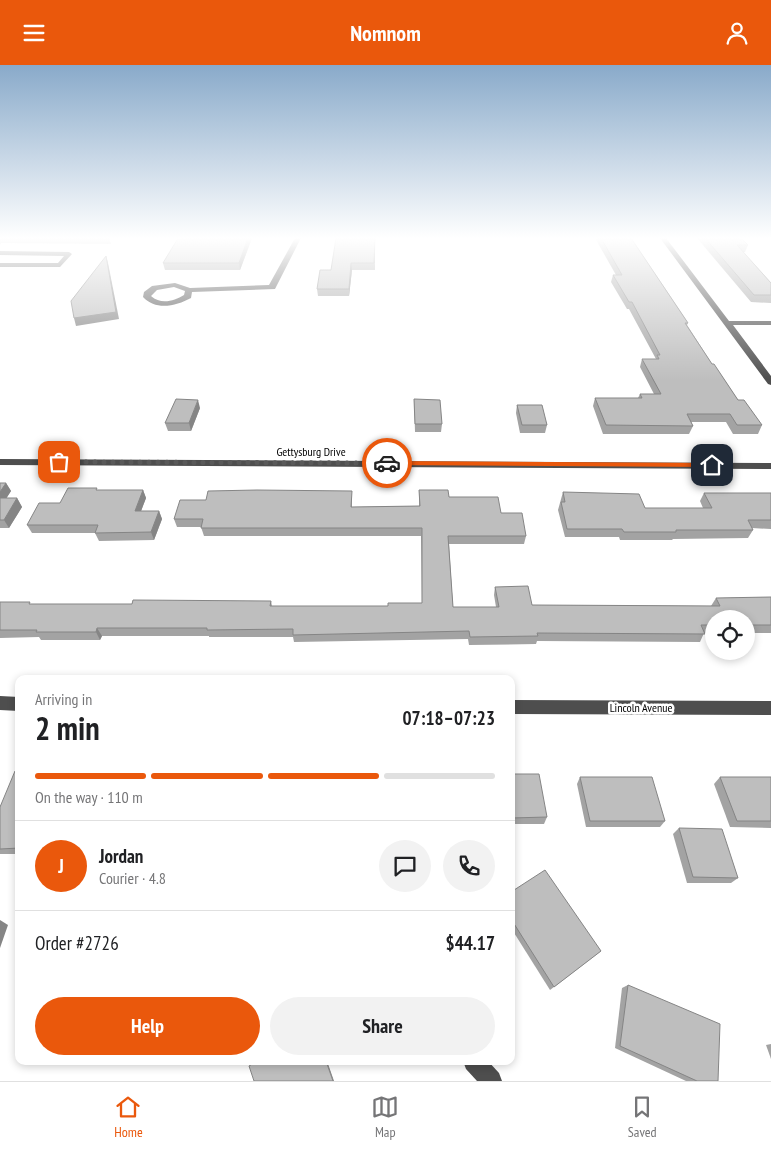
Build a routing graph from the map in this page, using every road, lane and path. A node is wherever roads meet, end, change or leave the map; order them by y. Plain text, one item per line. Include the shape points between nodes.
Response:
1 (167, 285) edge
2 (174, 285) edge
3 (273, 285) edge
4 (699, 285) edge
5 (189, 290) junction
6 (728, 323) junction
7 (771, 323) edge
8 (771, 382) edge
9 (0, 461) edge
10 (771, 465) edge
11 (0, 703) edge
12 (15, 703) edge
13 (515, 707) edge
14 (771, 707) edge
15 (477, 1065) edge
16 (490, 1081) edge

1 - 5 street via 150,291 147,297 158,303 172,303 188,296
2 - 5 street
3 - 5 street
4 - 6 street
6 - 7 street
6 - 8 street
9 - 10 street, Gettysburg Drive
11 - 12 street
13 - 14 street, Lincoln Avenue
15 - 16 street

